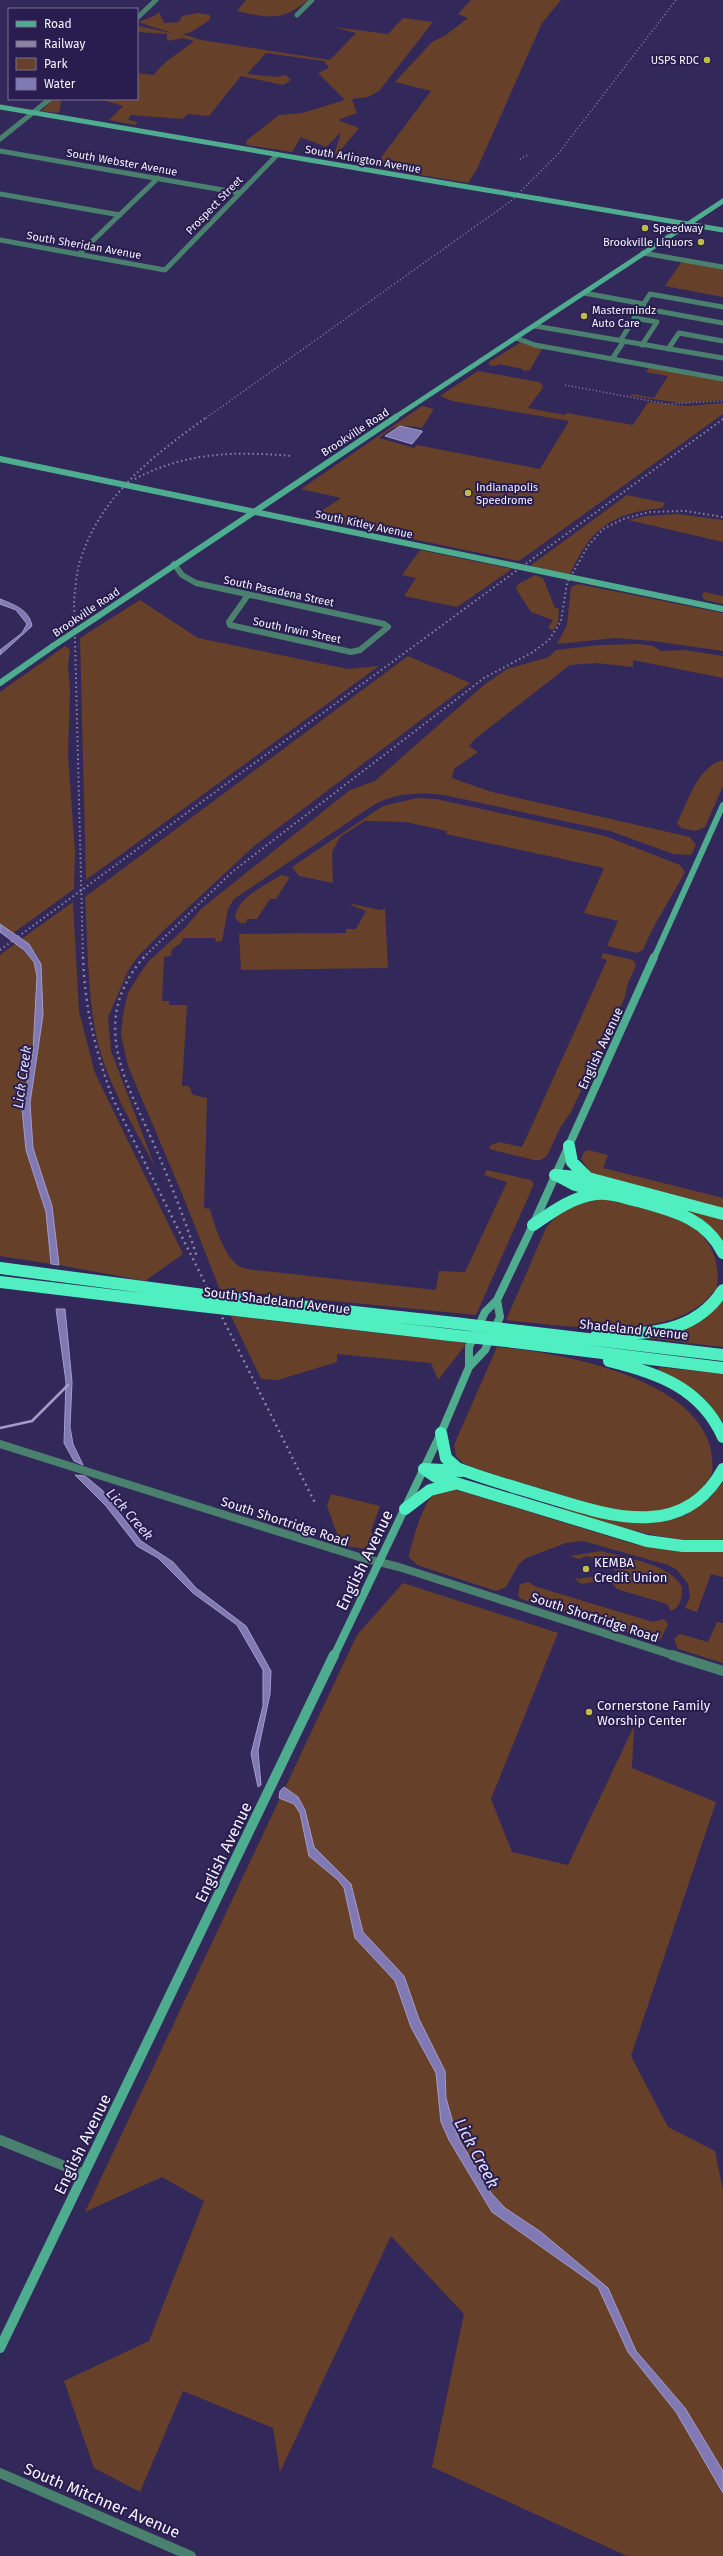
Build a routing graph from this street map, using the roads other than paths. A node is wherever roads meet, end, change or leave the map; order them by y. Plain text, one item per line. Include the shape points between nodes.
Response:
1 (156, 0) edge
2 (312, 0) edge
3 (297, 15) dead end
4 (138, 17) edge
5 (49, 100) edge
6 (0, 108) edge
7 (35, 113) junction
8 (0, 139) edge
9 (0, 151) edge
10 (277, 155) junction
11 (158, 178) junction
12 (240, 193) junction
13 (0, 194) edge
14 (723, 201) edge
15 (120, 215) junction
16 (688, 224) junction
17 (723, 230) edge
18 (0, 240) edge
19 (79, 254) junction
20 (643, 254) junction
21 (723, 267) edge
22 (165, 270) joint
23 (584, 293) junction
24 (642, 306) junction
25 (723, 307) edge
26 (634, 318) junction
27 (723, 323) edge
28 (535, 326) junction
29 (516, 338) junction
30 (622, 341) junction
31 (723, 341) edge
32 (642, 345) junction
33 (668, 349) junction
34 (723, 358) edge
35 (612, 359) junction
36 (723, 379) edge
37 (0, 458) edge
38 (253, 511) junction
39 (174, 564) junction
40 (248, 594) junction
41 (723, 609) edge
42 (388, 626) joint
43 (0, 682) edge
44 (723, 805) edge
45 (569, 1146) junction
46 (555, 1175) junction
47 (588, 1178) junction
48 (607, 1193) junction
49 (723, 1214) edge
50 (533, 1226) junction
51 (723, 1253) edge
52 (0, 1268) edge
53 (0, 1282) edge
54 (723, 1290) edge
55 (497, 1300) junction
56 (541, 1334) junction
57 (551, 1347) junction
58 (723, 1355) edge
59 (469, 1367) junction
60 (723, 1368) edge
61 (442, 1433) junction
62 (723, 1437) edge
63 (0, 1444) edge
64 (424, 1469) junction
65 (723, 1469) edge
66 (466, 1472) junction
67 (463, 1485) junction
68 (405, 1509) junction
69 (723, 1546) edge
70 (378, 1562) junction
71 (723, 1671) edge
72 (0, 2140) edge
73 (84, 2174) junction
74 (0, 2348) edge
75 (0, 2473) edge
76 (191, 2556) edge

1 - 4 street
2 - 3 street
5 - 7 street
6 - 7 street, South Arlington Avenue
7 - 8 street
7 - 10 street, South Arlington Avenue
9 - 11 street, South Webster Avenue
10 - 12 street, Prospect Street
10 - 16 street, South Arlington Avenue, bridge
11 - 12 street, South Webster Avenue
11 - 15 street
12 - 22 street, Prospect Street
13 - 15 street
14 - 16 street, Brookville Road
15 - 19 street
16 - 17 street, South Arlington Avenue
16 - 20 street, Brookville Road
18 - 19 street, South Sheridan Avenue
19 - 22 street, South Sheridan Avenue
20 - 21 street
20 - 23 street, Brookville Road
23 - 24 street
23 - 28 street, Brookville Road
24 - 25 street via 650,294
24 - 26 street
24 - 27 street
26 - 30 street
26 - 32 street via 657,322
28 - 29 street, Brookville Road
28 - 30 street
29 - 35 street via 535,345
29 - 38 street, Brookville Road
30 - 32 street
30 - 35 street
31 - 33 street via 679,333
32 - 33 street
33 - 34 street
35 - 36 street
37 - 38 street, South Kitley Avenue
38 - 39 street, Brookville Road
38 - 41 street, South Kitley Avenue
39 - 40 street, South Pasadena Street via 182,575 192,582
39 - 43 street, Brookville Road, bridge
40 - 42 street, South Pasadena Street
40 - 42 street, South Irwin Street via 229,622 230,625 352,652 360,650
44 - 45 street, English Avenue
45 - 46 street, English Avenue
45 - 47 highway via 572,1162 582,1175
46 - 47 highway
46 - 48 highway via 575,1185
46 - 50 street, English Avenue
47 - 49 highway
48 - 50 highway via 566,1203
48 - 51 highway via 684,1215 708,1231
50 - 55 street, English Avenue
52 - 56 highway, South Shadeland Avenue, bridge via 101,1283
53 - 57 highway, South Shadeland Avenue, bridge
54 - 56 highway via 714,1304 702,1314 680,1325 659,1331 630,1334
55 - 59 street, English Avenue via 485,1312 469,1347
55 - 59 street, English Avenue via 500,1317 485,1350
56 - 58 highway, Shadeland Avenue
57 - 60 highway, Shadeland Avenue
57 - 62 highway via 631,1366 680,1386 707,1408
59 - 61 street, English Avenue
61 - 64 street, English Avenue
61 - 66 highway via 447,1460
63 - 70 street, South Shortridge Road
64 - 66 highway via 439,1468
64 - 67 highway via 436,1477
64 - 68 street, English Avenue
65 - 66 highway via 709,1492 692,1505 670,1514 643,1518 607,1515
67 - 68 highway via 452,1484 433,1488
67 - 69 highway via 642,1539 683,1546
68 - 70 street, English Avenue
70 - 71 street, South Shortridge Road
70 - 73 street, English Avenue
72 - 73 street
73 - 74 street, English Avenue
75 - 76 street, South Mitchner Avenue

